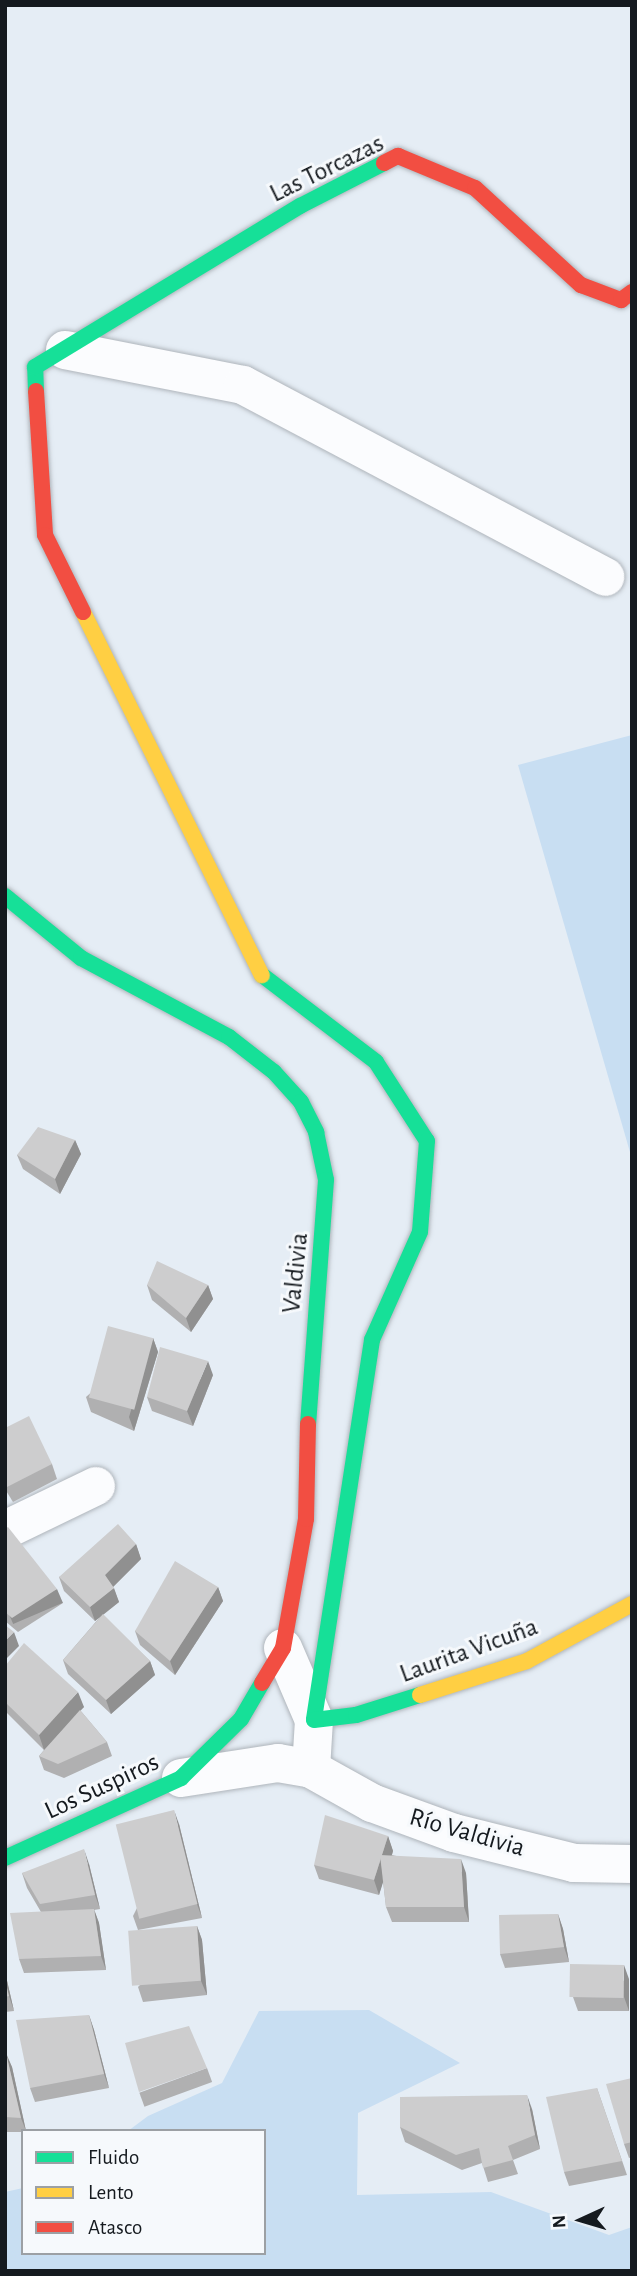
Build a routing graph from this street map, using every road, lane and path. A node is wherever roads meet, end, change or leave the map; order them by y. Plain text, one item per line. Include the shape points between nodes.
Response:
1 (632, 292) edge
2 (50, 359) junction
3 (605, 577) dead end
4 (5, 896) edge
5 (96, 1486) dead end
6 (5, 1530) edge
7 (632, 1604) edge
8 (283, 1648) junction
9 (314, 1720) junction
10 (310, 1769) junction
11 (181, 1778) junction
12 (5, 1858) edge
13 (632, 1864) edge

1 - 2 street, Las Torcazas via 621,300 581,285 475,188 398,156 300,206
2 - 3 street via 243,385
2 - 9 street via 45,535 264,980 376,1062 427,1141 420,1233 372,1340
4 - 8 street, Valdivia via 81,958 229,1037 301,1102 316,1132 326,1180 325,1238 308,1426 306,1519
5 - 6 street
7 - 9 street, Laurita Vicuña via 527,1661 356,1716
8 - 9 street
8 - 11 street, Valdivia via 241,1719
9 - 10 street
10 - 11 street, Río Valdivia via 278,1762
10 - 13 street, Río Valdivia via 372,1803 454,1833 574,1863
11 - 12 street, Los Suspiros

